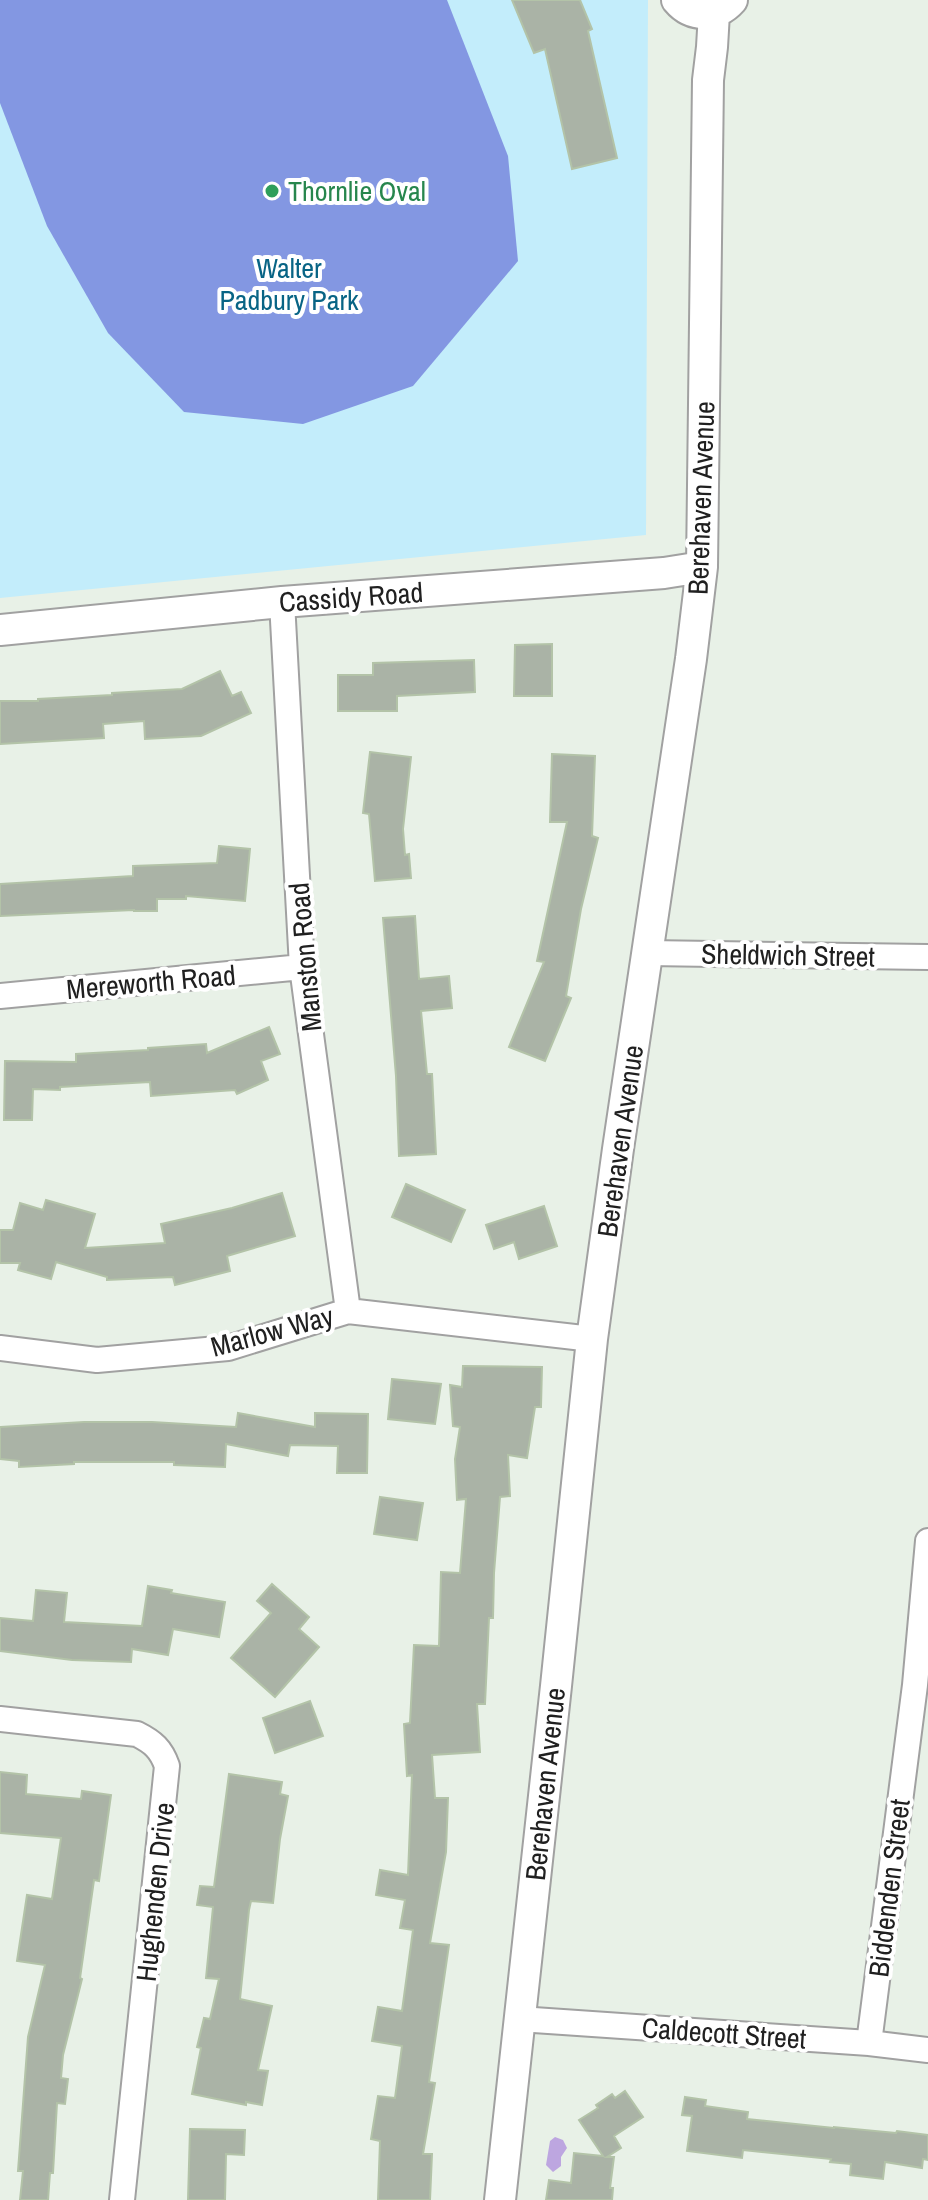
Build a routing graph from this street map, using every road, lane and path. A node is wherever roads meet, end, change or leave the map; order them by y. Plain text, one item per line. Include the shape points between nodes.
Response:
1 (704, 6) edge
2 (702, 567) junction
3 (282, 602) junction
4 (0, 630) edge
5 (648, 953) junction
6 (928, 957) edge
7 (302, 967) junction
8 (0, 996) edge
9 (348, 1311) junction
10 (592, 1339) junction
11 (0, 1348) edge
12 (928, 1541) edge
13 (922, 1686) edge
14 (0, 1719) edge
15 (519, 2019) junction
16 (869, 2043) junction
17 (928, 2050) edge
18 (122, 2200) edge
19 (500, 2200) edge

1 - 2 street, Berehaven Avenue via 712,47
2 - 3 street, Cassidy Road
2 - 5 street, Berehaven Avenue
3 - 4 street, Cassidy Road
3 - 7 street, Manston Road
5 - 6 street, Sheldwich Street
5 - 10 street, Berehaven Avenue
7 - 8 street, Mereworth Road
7 - 9 street, Manston Road
9 - 10 street, Marlow Way
9 - 11 street, Marlow Way via 228,1348 97,1360
10 - 15 street, Berehaven Avenue
12 - 13 street, Biddenden Street
13 - 16 street, Biddenden Street
14 - 18 street, Hughenden Drive via 137,1734 153,1742 167,1766
15 - 16 street, Caldecott Street
15 - 19 street, Berehaven Avenue
16 - 17 street, Caldecott Street

